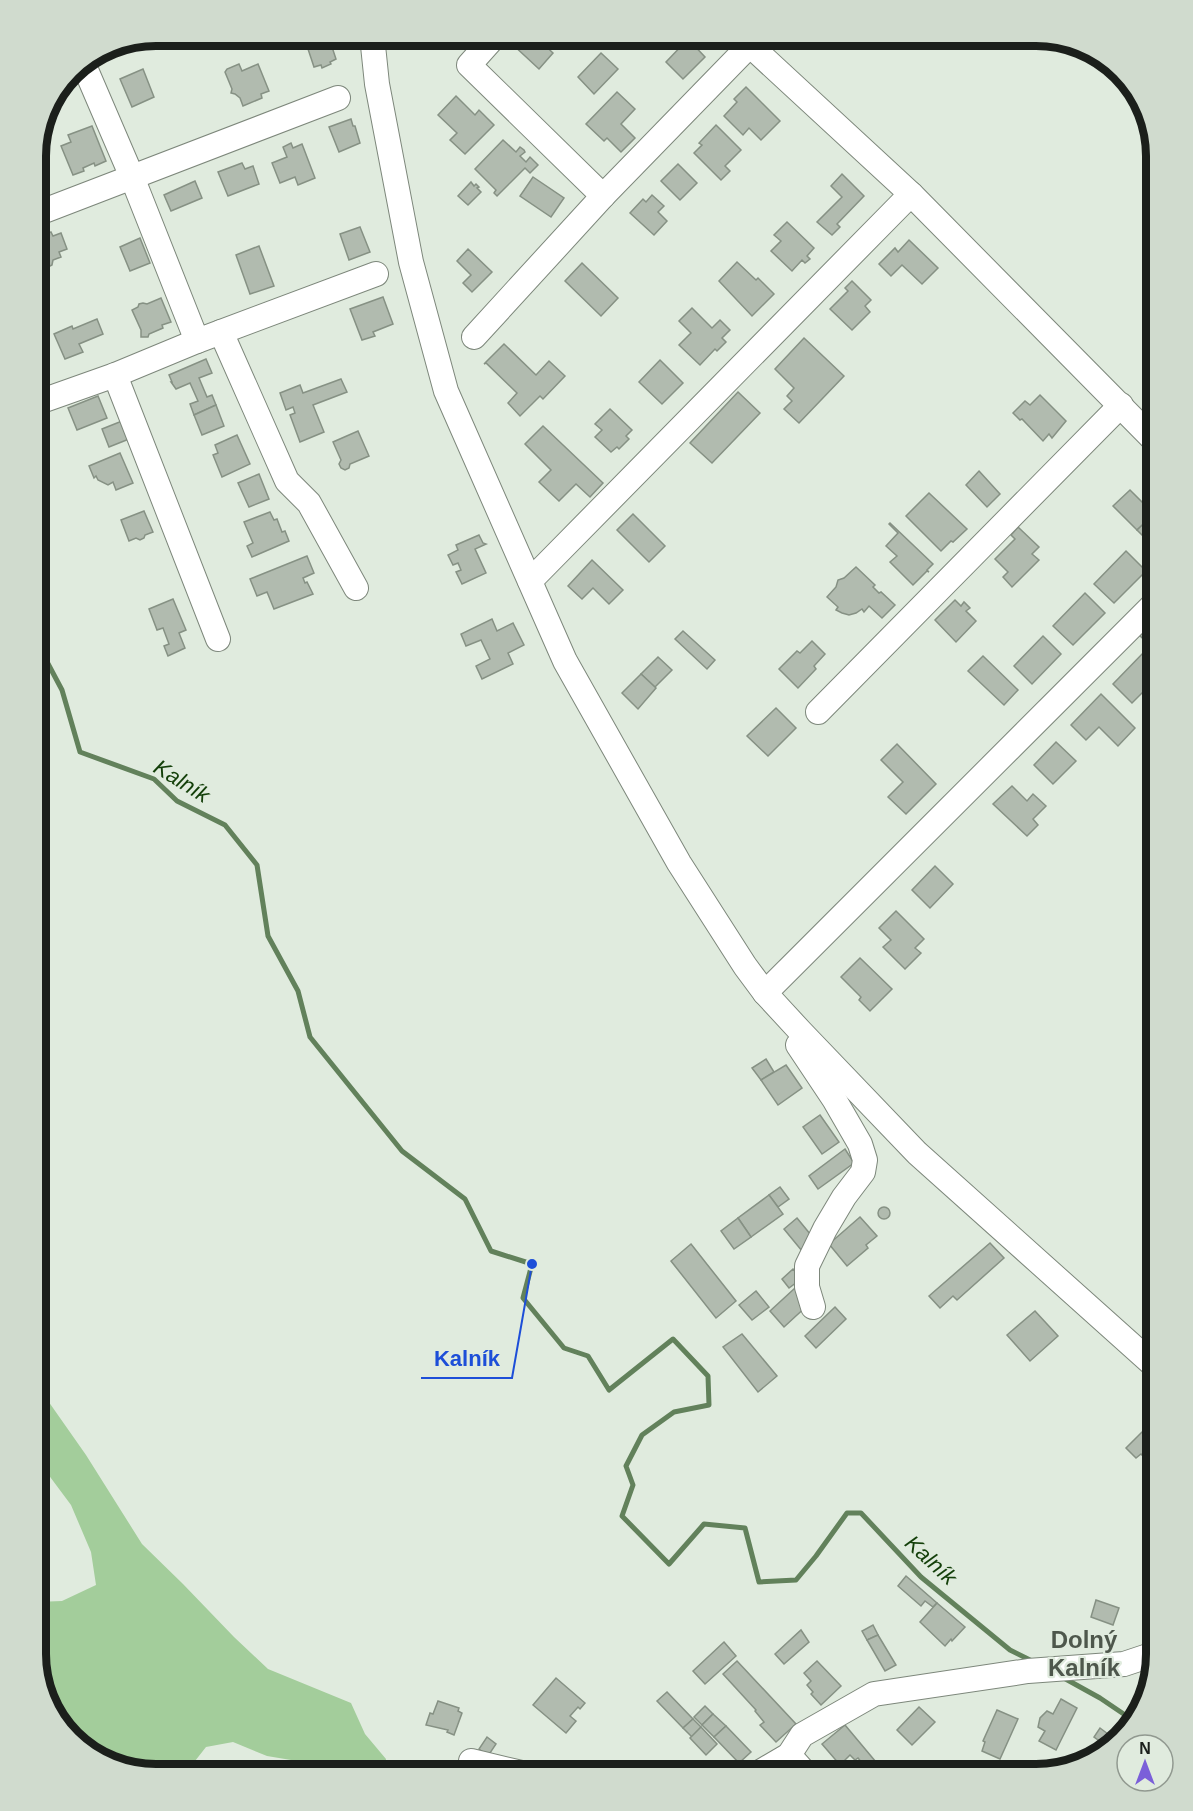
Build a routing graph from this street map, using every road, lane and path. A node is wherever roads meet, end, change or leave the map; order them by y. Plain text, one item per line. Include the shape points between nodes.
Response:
1 (373, 47) edge
2 (485, 47) edge
3 (739, 47) edge
4 (753, 47) edge
5 (87, 72) edge
6 (338, 98) dead end
7 (132, 177) junction
8 (911, 194) junction
9 (603, 196) junction
10 (47, 210) edge
11 (376, 274) dead end
12 (222, 332) junction
13 (474, 337) dead end
14 (196, 341) junction
15 (114, 375) junction
16 (47, 399) edge
17 (1121, 405) junction
18 (1146, 431) edge
19 (530, 581) junction
20 (356, 588) dead end
21 (1146, 612) edge
22 (218, 639) dead end
23 (818, 712) dead end
24 (765, 993) junction
25 (801, 1032) junction
26 (813, 1307) dead end
27 (1146, 1358) edge
28 (1146, 1657) edge
29 (789, 1755) junction
30 (471, 1761) dead end
31 (484, 1764) edge
32 (774, 1764) edge
33 (797, 1764) edge

1 - 19 street via 411,262 446,391
2 - 9 street via 469,65
3 - 9 street
4 - 8 street
5 - 7 street
6 - 7 street
7 - 10 street
7 - 14 street
8 - 17 street
8 - 19 street
9 - 13 street
11 - 12 street
12 - 14 street
12 - 20 street via 287,481 309,503
14 - 15 street
15 - 16 street
15 - 22 street
17 - 18 street
17 - 23 street
19 - 24 street via 565,661 679,863
21 - 24 street
24 - 25 street
25 - 26 street via 798,1046 834,1099 865,1160 863,1172 825,1228 807,1266 807,1287
25 - 27 street via 917,1153
28 - 29 street via 1124,1664 1029,1671 874,1694 802,1735
29 - 32 street
29 - 33 street
30 - 31 street

